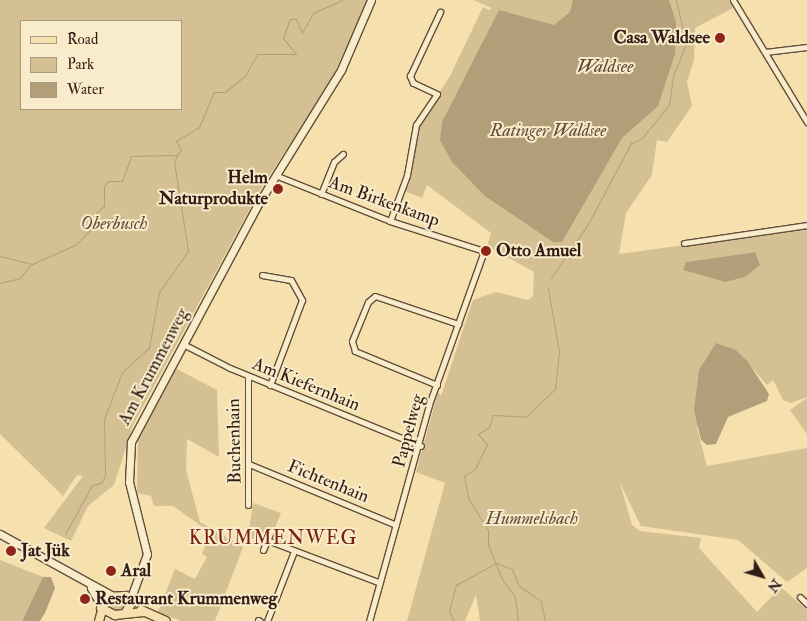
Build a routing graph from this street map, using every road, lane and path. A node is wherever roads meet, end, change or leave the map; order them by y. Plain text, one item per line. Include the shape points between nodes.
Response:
1 (371, 0) edge
2 (733, 0) edge
3 (440, 12) dead end
4 (807, 47) edge
5 (765, 52) junction
6 (807, 122) edge
7 (344, 154) dead end
8 (275, 175) junction
9 (321, 194) junction
10 (390, 221) junction
11 (807, 225) edge
12 (684, 243) dead end
13 (484, 251) joint
14 (262, 276) dead end
15 (458, 324) junction
16 (183, 344) junction
17 (248, 376) junction
18 (270, 385) junction
19 (436, 385) junction
20 (421, 446) junction
21 (250, 464) junction
22 (248, 505) dead end
23 (396, 525) junction
24 (271, 531) dead end
25 (0, 534) edge
26 (267, 540) junction
27 (263, 550) dead end
28 (294, 551) junction
29 (378, 582) junction
30 (134, 586) junction
31 (91, 588) junction
32 (111, 595) junction
33 (122, 595) junction
34 (800, 597) dead end
35 (130, 602) junction
36 (807, 604) edge
37 (101, 607) junction
38 (126, 612) junction
39 (144, 612) junction
40 (113, 618) edge
41 (99, 621) edge
42 (166, 621) edge
43 (267, 621) edge
44 (369, 621) edge

1 - 8 main road, Am Krummenweg via 341,70
2 - 5 street
3 - 10 street via 410,76 413,83 437,94 416,125 407,175
4 - 5 street
5 - 6 street
7 - 9 street via 334,162
8 - 9 street, Am Birkenkamp
8 - 16 main road, Am Krummenweg
9 - 10 street, Am Birkenkamp
10 - 13 street, Am Birkenkamp
11 - 12 street
13 - 15 street, Pappelweg
14 - 18 street via 291,280 302,300
15 - 19 street, Pappelweg
15 - 19 street via 375,296 368,302 352,341 355,351
16 - 17 street, Am Kiefernhain
16 - 30 main road, Am Krummenweg via 138,424 128,458 146,554
17 - 18 street, Am Kiefernhain
17 - 21 street, Buchenhain
18 - 20 street, Am Kiefernhain
19 - 20 street, Pappelweg
20 - 23 street, Pappelweg
21 - 22 street, Buchenhain
21 - 23 street, Fichtenhain
23 - 29 street, Pappelweg
24 - 26 street
25 - 31 main road
26 - 27 street
26 - 28 street
28 - 29 street
28 - 43 street
29 - 44 street, Pappelweg
30 - 33 main road
30 - 35 main road, Am Krummenweg
31 - 32 main road
31 - 37 main road
32 - 33 main road
32 - 37 main road
33 - 35 main road
34 - 36 street
35 - 38 main road
35 - 39 main road
37 - 40 main road
37 - 41 main road
38 - 39 main road
38 - 40 main road
39 - 42 main road

